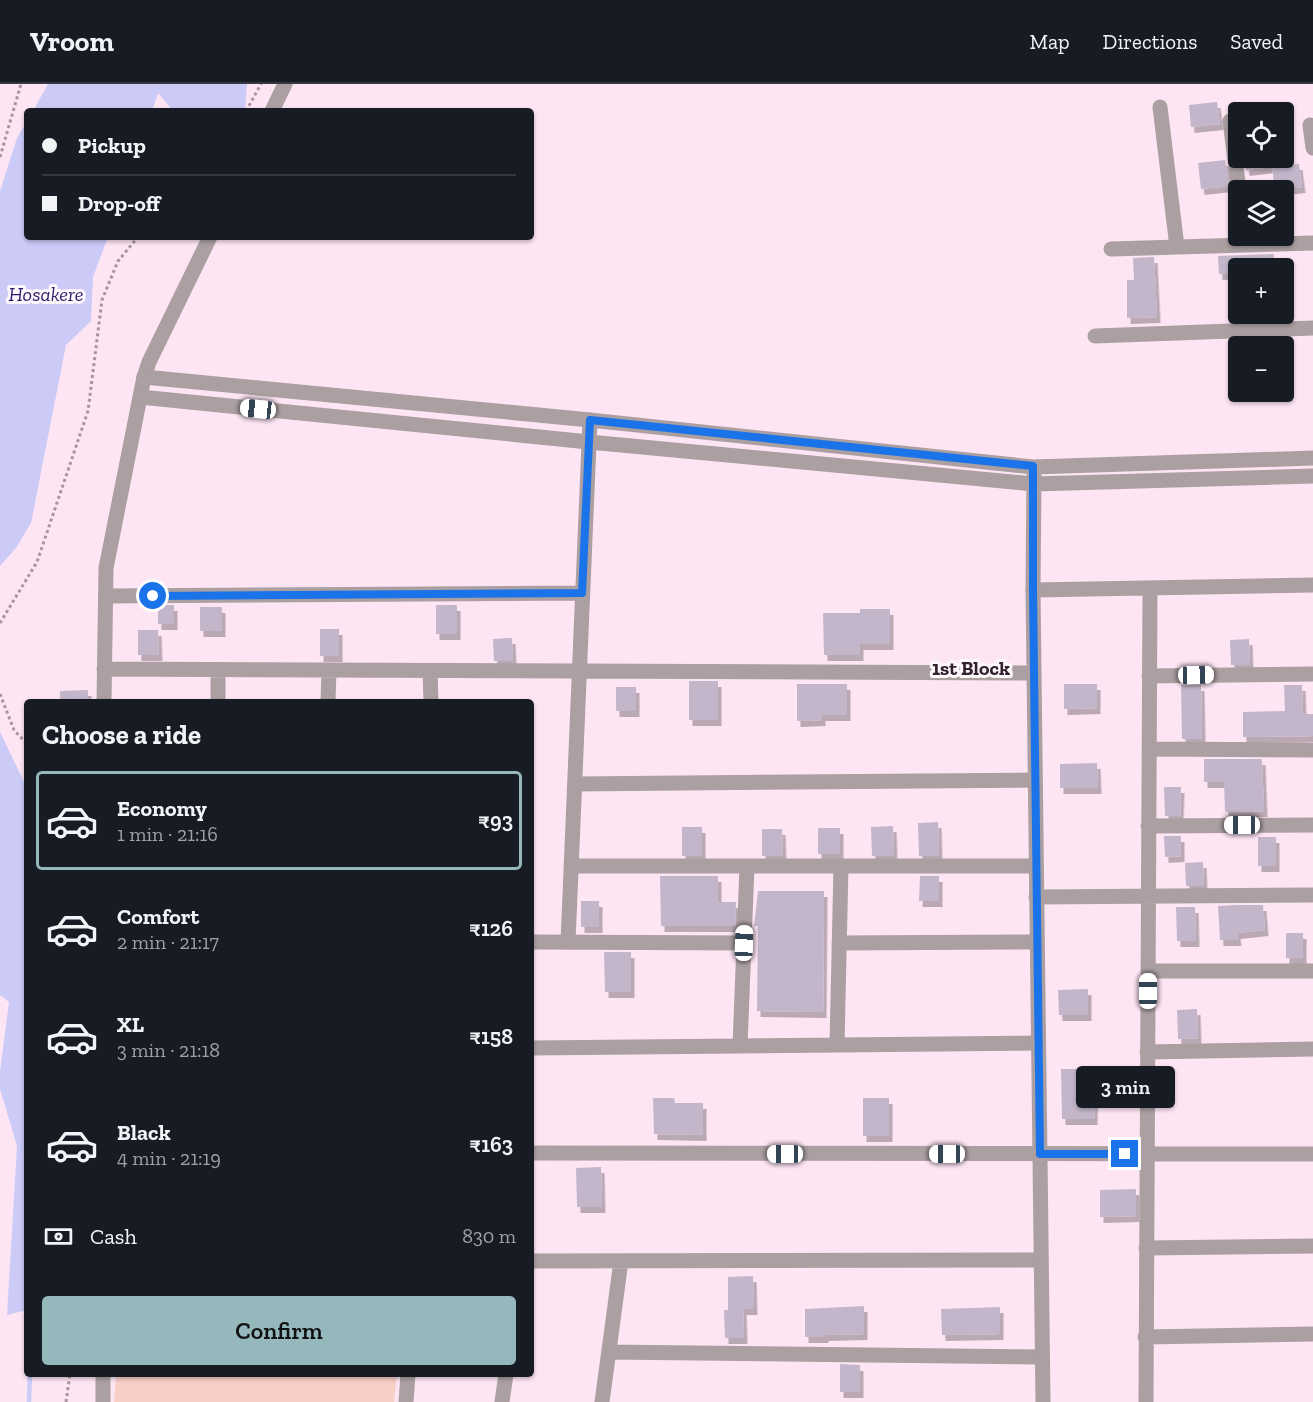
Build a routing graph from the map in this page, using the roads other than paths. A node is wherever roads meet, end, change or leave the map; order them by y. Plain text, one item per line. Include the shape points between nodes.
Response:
1 (285, 84) edge
2 (1160, 107) dead end
3 (273, 108) edge
4 (1310, 124) dead end
5 (1313, 148) edge
6 (209, 240) edge
7 (1228, 242) edge
8 (1294, 242) edge
9 (1313, 243) edge
10 (1177, 248) junction
11 (1111, 249) dead end
12 (1313, 328) edge
13 (1095, 336) dead end
14 (144, 377) junction
15 (140, 397) junction
16 (590, 420) junction
17 (588, 442) junction
18 (1313, 458) edge
19 (1033, 466) junction
20 (1313, 476) edge
21 (1034, 484) junction
22 (1313, 585) edge
23 (1150, 588) junction
24 (1033, 590) junction
25 (582, 593) junction
26 (106, 596) junction
27 (104, 669) junction
28 (218, 670) junction
29 (329, 670) junction
30 (430, 671) junction
31 (579, 671) junction
32 (1034, 673) junction
33 (1313, 674) edge
34 (1149, 676) junction
35 (104, 699) edge
36 (218, 699) edge
37 (328, 699) edge
38 (431, 699) edge
39 (1149, 749) junction
40 (1313, 750) edge
41 (1035, 780) junction
42 (575, 784) junction
43 (1313, 825) edge
44 (1148, 826) junction
45 (571, 866) junction
46 (747, 866) junction
47 (841, 866) junction
48 (1036, 866) junction
49 (1148, 896) junction
50 (1313, 896) edge
51 (1036, 897) junction
52 (534, 942) edge
53 (568, 942) junction
54 (1037, 942) junction
55 (744, 943) junction
56 (839, 943) junction
57 (1148, 971) junction
58 (1313, 971) edge
59 (1038, 1043) junction
60 (837, 1045) junction
61 (740, 1046) junction
62 (534, 1048) edge
63 (1313, 1049) edge
64 (1147, 1052) junction
65 (534, 1154) edge
66 (1040, 1154) junction
67 (1147, 1154) junction
68 (1313, 1154) edge
69 (1313, 1246) edge
70 (1146, 1248) junction
71 (1041, 1260) junction
72 (534, 1261) edge
73 (621, 1261) junction
74 (1313, 1334) edge
75 (1145, 1337) junction
76 (609, 1352) junction
77 (1042, 1357) junction
78 (104, 1377) edge
79 (408, 1377) edge
80 (506, 1377) edge
81 (103, 1402) edge
82 (406, 1402) edge
83 (502, 1402) edge
84 (602, 1402) edge
85 (1043, 1402) edge
86 (1146, 1402) edge

1 - 3 street
2 - 10 street
4 - 5 street
6 - 14 street
7 - 10 street
8 - 9 street
10 - 11 street
12 - 13 street
14 - 15 street
14 - 16 street
15 - 17 street
15 - 26 street via 106,568
16 - 17 street
16 - 19 street
17 - 21 street
17 - 25 street
18 - 19 street
19 - 21 street
20 - 21 street
21 - 24 street
22 - 23 street
23 - 24 street
23 - 34 street
24 - 32 street
25 - 26 street
25 - 31 street
26 - 27 street
27 - 28 street
27 - 35 street
28 - 29 street
28 - 36 street
29 - 30 street
29 - 37 street
30 - 31 street
30 - 38 street
31 - 32 street
31 - 42 street
32 - 41 street
33 - 34 street
34 - 39 street
39 - 40 street
39 - 44 street
41 - 42 street
41 - 48 street
42 - 45 street
43 - 44 street
44 - 49 street
45 - 46 street
45 - 53 street
46 - 47 street
46 - 55 street
47 - 48 street
47 - 56 street
48 - 51 street
49 - 50 street
49 - 51 street
49 - 57 street
51 - 54 street
52 - 53 street
53 - 55 street
54 - 56 street
54 - 59 street
55 - 61 street
56 - 60 street
57 - 58 street
57 - 64 street
59 - 60 street
59 - 66 street
60 - 61 street
61 - 62 street
63 - 64 street
64 - 67 street
65 - 66 street
66 - 67 street
66 - 71 street
67 - 68 street
67 - 70 street
69 - 70 street
70 - 75 street
71 - 73 street
71 - 77 street
72 - 73 street
73 - 76 street
74 - 75 street
75 - 86 street
76 - 77 street
76 - 84 street
77 - 85 street
78 - 81 street
79 - 82 street
80 - 83 street

